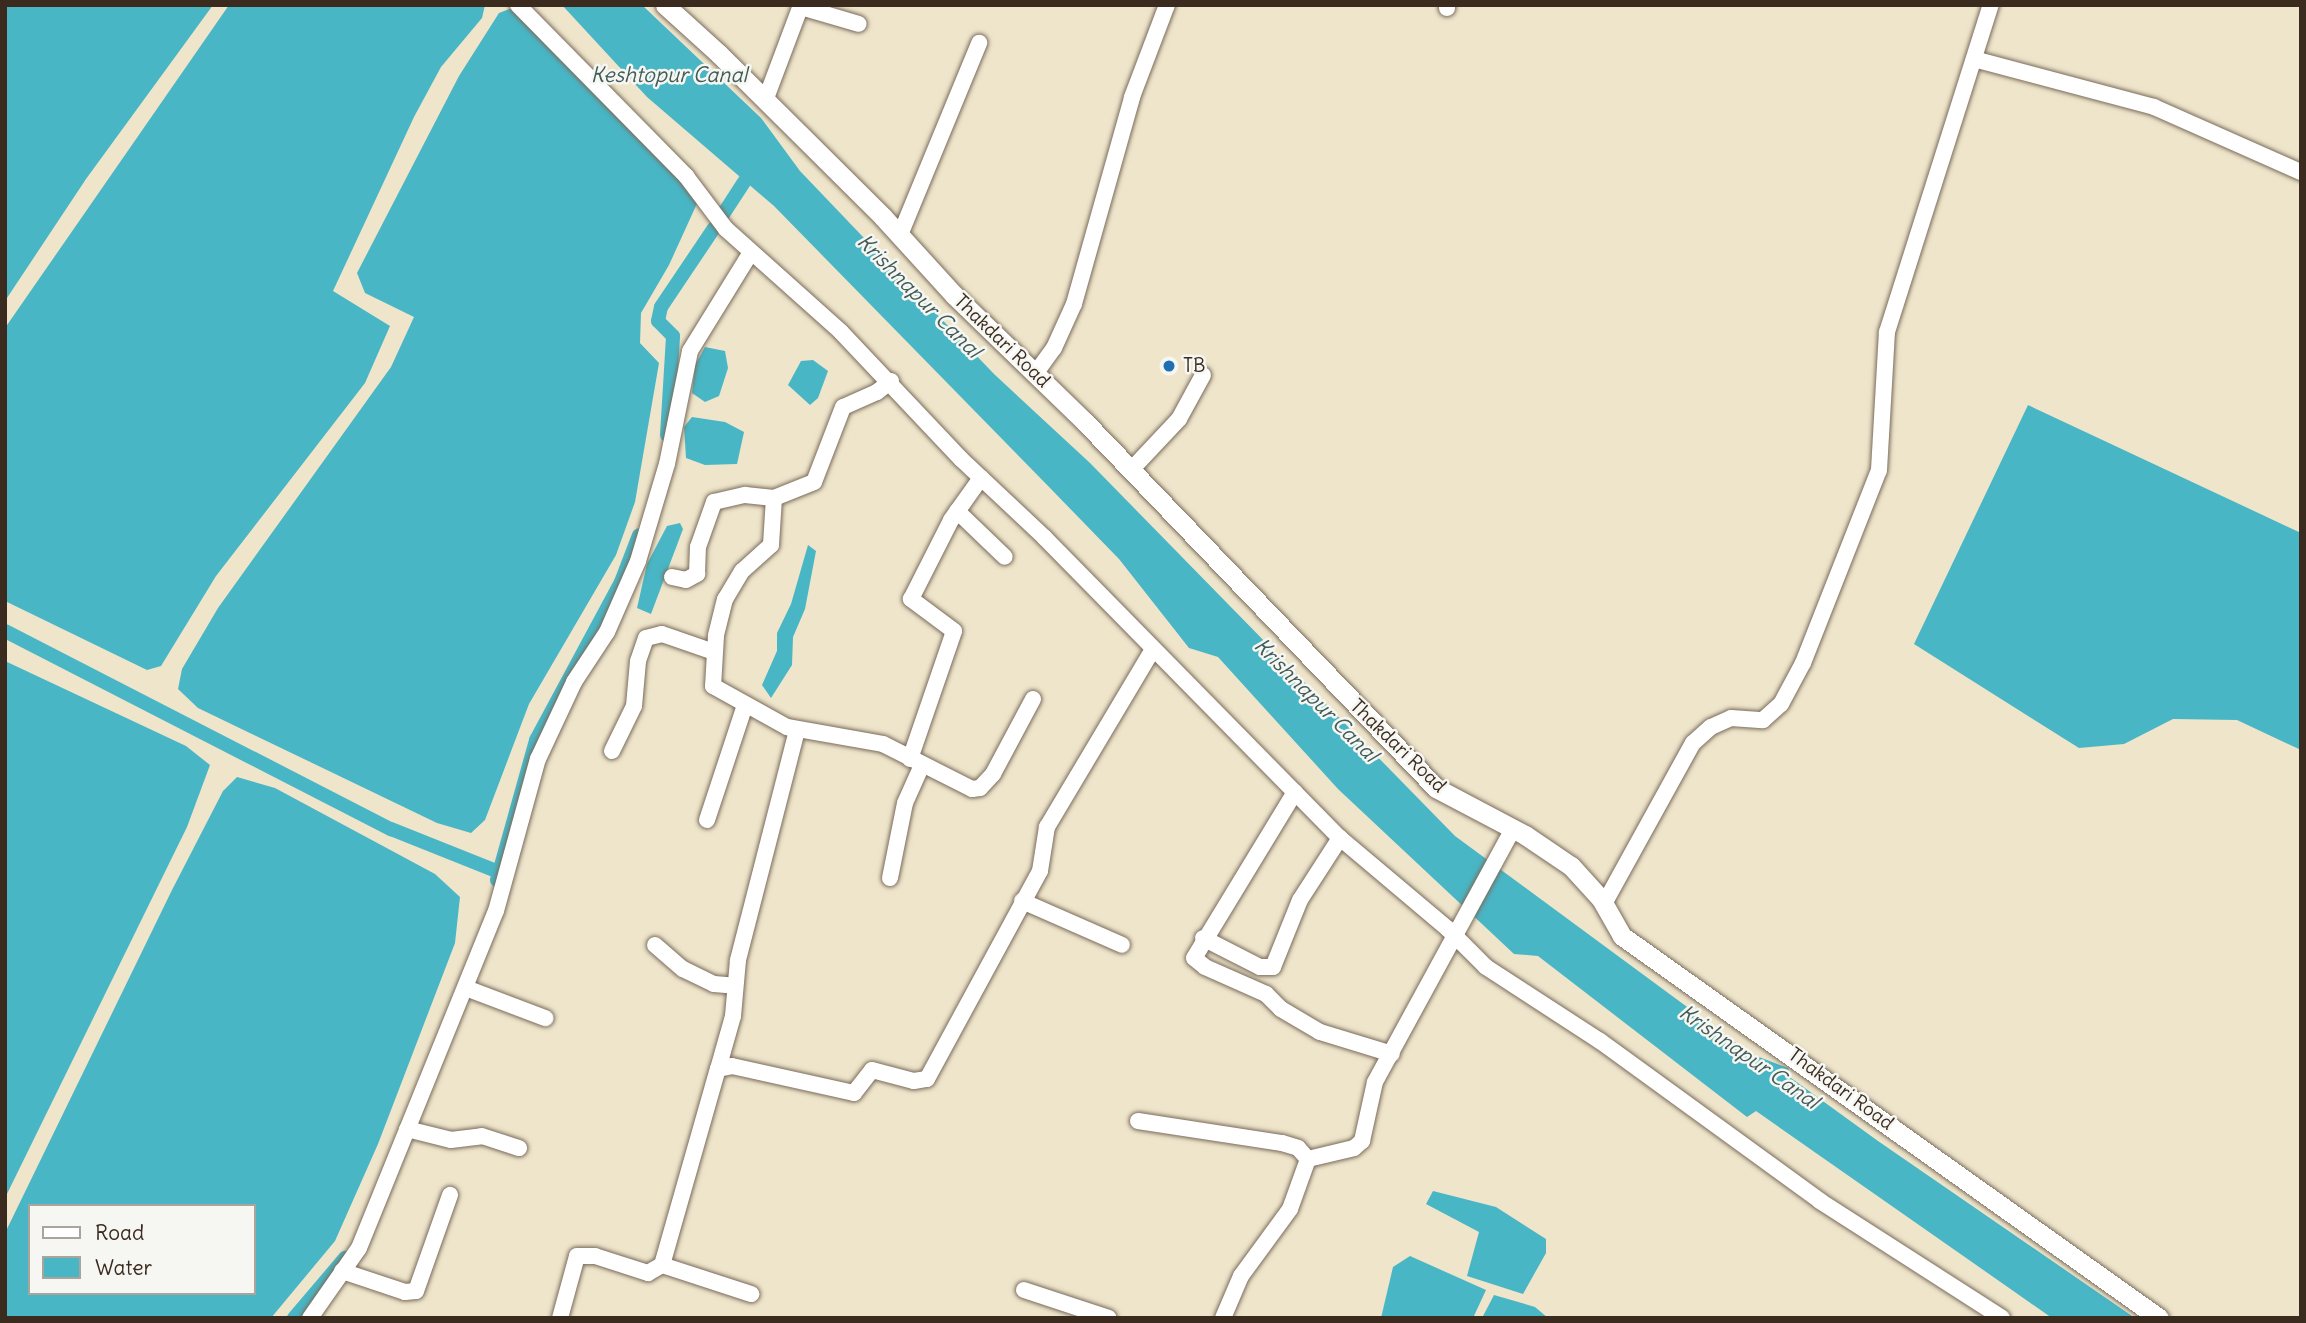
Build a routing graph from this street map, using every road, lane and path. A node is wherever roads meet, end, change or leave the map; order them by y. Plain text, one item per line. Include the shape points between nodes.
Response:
1 (517, 5) edge
2 (665, 5) edge
3 (1167, 5) edge
4 (1991, 5) edge
5 (801, 6) edge
6 (859, 24) dead end
7 (979, 43) dead end
8 (1974, 59) junction
9 (765, 101) junction
10 (2301, 172) edge
11 (900, 236) junction
12 (750, 254) junction
13 (1035, 374) junction
14 (1203, 375) dead end
15 (891, 381) junction
16 (1131, 470) junction
17 (981, 478) junction
18 (774, 498) junction
19 (957, 511) junction
20 (1005, 557) dead end
21 (672, 577) dead end
22 (1153, 649) junction
23 (714, 652) junction
24 (1032, 699) dead end
25 (745, 705) junction
26 (797, 731) junction
27 (612, 751) dead end
28 (916, 762) junction
29 (1295, 792) junction
30 (707, 820) dead end
31 (1513, 830) junction
32 (1340, 838) junction
33 (890, 878) dead end
34 (1022, 901) junction
35 (1604, 904) junction
36 (1459, 929) junction
37 (1203, 938) junction
38 (655, 945) dead end
39 (1122, 945) dead end
40 (735, 986) junction
41 (466, 988) junction
42 (545, 1018) dead end
43 (1392, 1054) junction
44 (718, 1069) junction
45 (1138, 1121) dead end
46 (407, 1129) junction
47 (519, 1148) dead end
48 (1308, 1158) junction
49 (450, 1195) dead end
50 (662, 1265) junction
51 (342, 1271) junction
52 (1024, 1290) dead end
53 (751, 1294) dead end
54 (310, 1318) edge
55 (560, 1318) edge
56 (1109, 1318) edge
57 (1223, 1318) edge
58 (2002, 1318) edge
59 (2159, 1318) edge

1 - 12 street via 686,176 710,214
2 - 9 street, Thakdari Road
3 - 13 street via 1132,97 1074,304 1054,348
4 - 8 street
5 - 6 street
5 - 9 street
7 - 11 street
8 - 10 street via 2154,107
8 - 35 street via 1887,332 1879,470 1803,663 1781,704 1763,720 1731,718 1693,743
9 - 11 street, Thakdari Road
11 - 13 street, Thakdari Road
12 - 15 street via 816,308
12 - 41 street via 690,351 667,464 638,561 607,632 574,681 538,759 496,911
13 - 16 street, Thakdari Road
14 - 16 street via 1179,419
15 - 17 street
15 - 18 street via 844,407 814,482
16 - 31 street, Thakdari Road via 1436,788
17 - 19 street
17 - 22 street
18 - 21 street via 745,495 714,502 698,547 698,574 689,580
18 - 23 street via 771,545 731,585
19 - 20 street
19 - 28 street via 911,599 954,631
22 - 29 street
22 - 34 street via 1047,827 1040,871
23 - 25 street via 713,686
23 - 27 street via 662,634 646,638 638,661 634,706
24 - 28 street via 993,774 980,788 959,785
25 - 26 street
25 - 30 street
26 - 28 street via 855,736
26 - 40 street via 752,900
28 - 33 street
29 - 32 street
29 - 37 street
31 - 35 street, Thakdari Road via 1571,866
31 - 36 street
32 - 36 street
32 - 37 street via 1300,900 1273,967 1260,967
34 - 39 street
34 - 44 street via 934,1069 922,1082 872,1070 854,1093 732,1066
35 - 59 street, Thakdari Road via 1622,936
36 - 43 street
36 - 58 street via 1486,967 1600,1041 1820,1201
37 - 43 street via 1194,958 1205,967 1266,994 1281,1009 1320,1032
38 - 40 street via 683,968 714,984
40 - 44 street via 733,1016
41 - 42 street
41 - 46 street
43 - 48 street via 1375,1082 1362,1141 1354,1148
44 - 50 street
45 - 48 street via 1282,1143 1298,1148
46 - 47 street via 451,1140 482,1136
46 - 51 street via 359,1248
48 - 57 street via 1290,1209 1241,1276
49 - 51 street via 416,1291 405,1292
50 - 53 street
50 - 55 street via 648,1273 595,1255 577,1256
51 - 54 street
52 - 56 street

